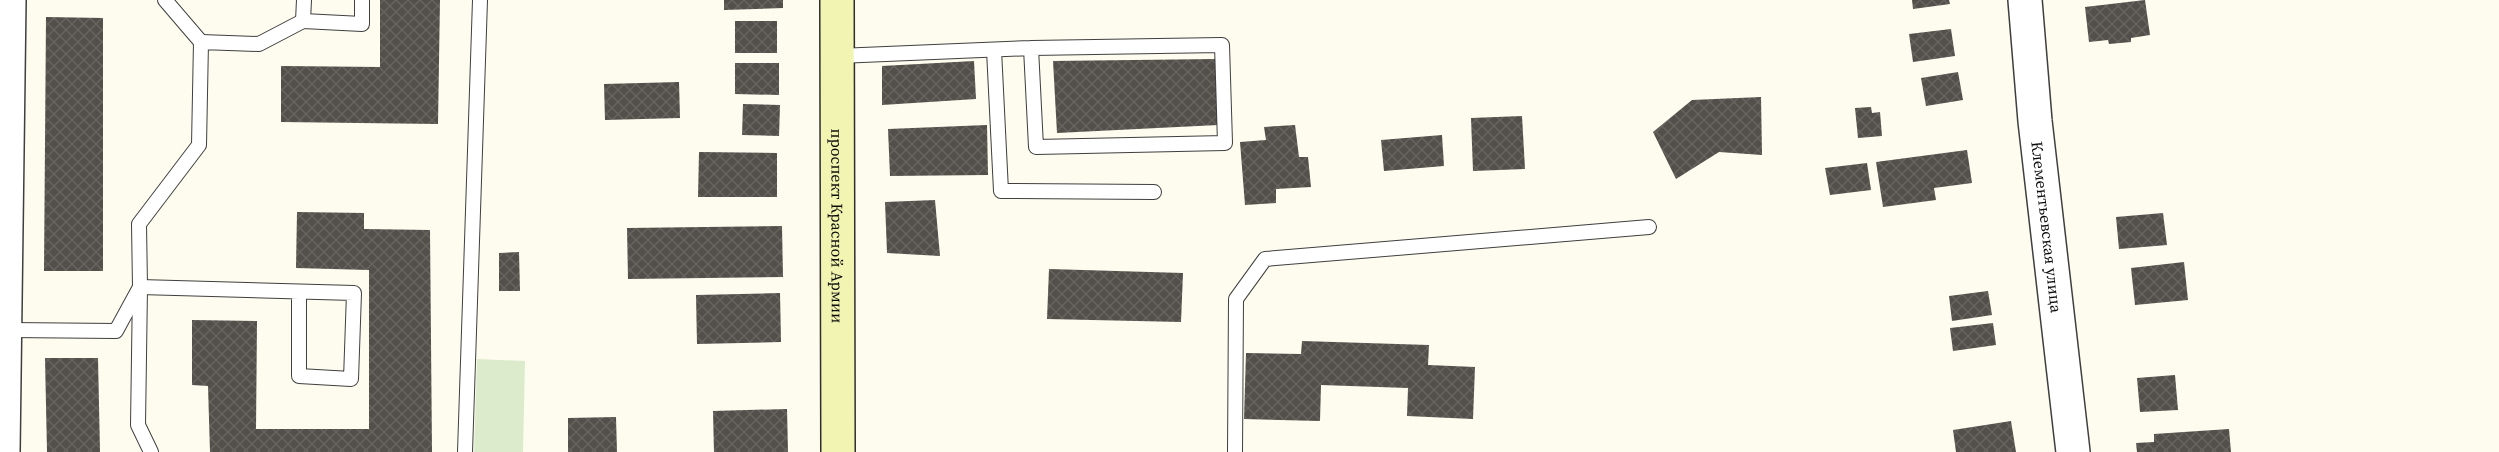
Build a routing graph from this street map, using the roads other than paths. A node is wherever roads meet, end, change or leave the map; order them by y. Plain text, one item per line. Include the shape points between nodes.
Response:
1 (12, 0) edge
2 (165, 0) edge
3 (304, 0) edge
4 (362, 0) edge
5 (480, 0) edge
6 (837, 0) edge
7 (2025, 0) edge
8 (303, 21) junction
9 (201, 42) junction
10 (1031, 48) junction
11 (994, 50) junction
12 (838, 57) junction
13 (1154, 192) dead end
14 (1649, 227) dead end
15 (140, 287) junction
16 (299, 292) junction
17 (9, 330) junction
18 (4, 450) edge
19 (151, 452) edge
20 (465, 452) edge
21 (838, 452) edge
22 (1234, 452) edge
23 (2073, 452) edge

1 - 17 street
2 - 9 lane
3 - 8 lane
4 - 8 lane via 362,24
5 - 20 lane
6 - 12 main road, проспект Красной Армии
7 - 23 street, Клементьевская улица
8 - 9 lane via 259,44
9 - 15 lane via 199,145 139,224
10 - 10 lane via 1222,45 1225,143 1036,147
10 - 11 lane
11 - 12 lane
11 - 13 lane via 1001,191
12 - 21 main road, проспект Красной Армии
14 - 22 lane via 1265,259 1236,299
15 - 16 lane
15 - 17 lane via 116,331
15 - 19 lane via 138,425
16 - 16 lane via 354,293 351,379 300,376
17 - 18 street

